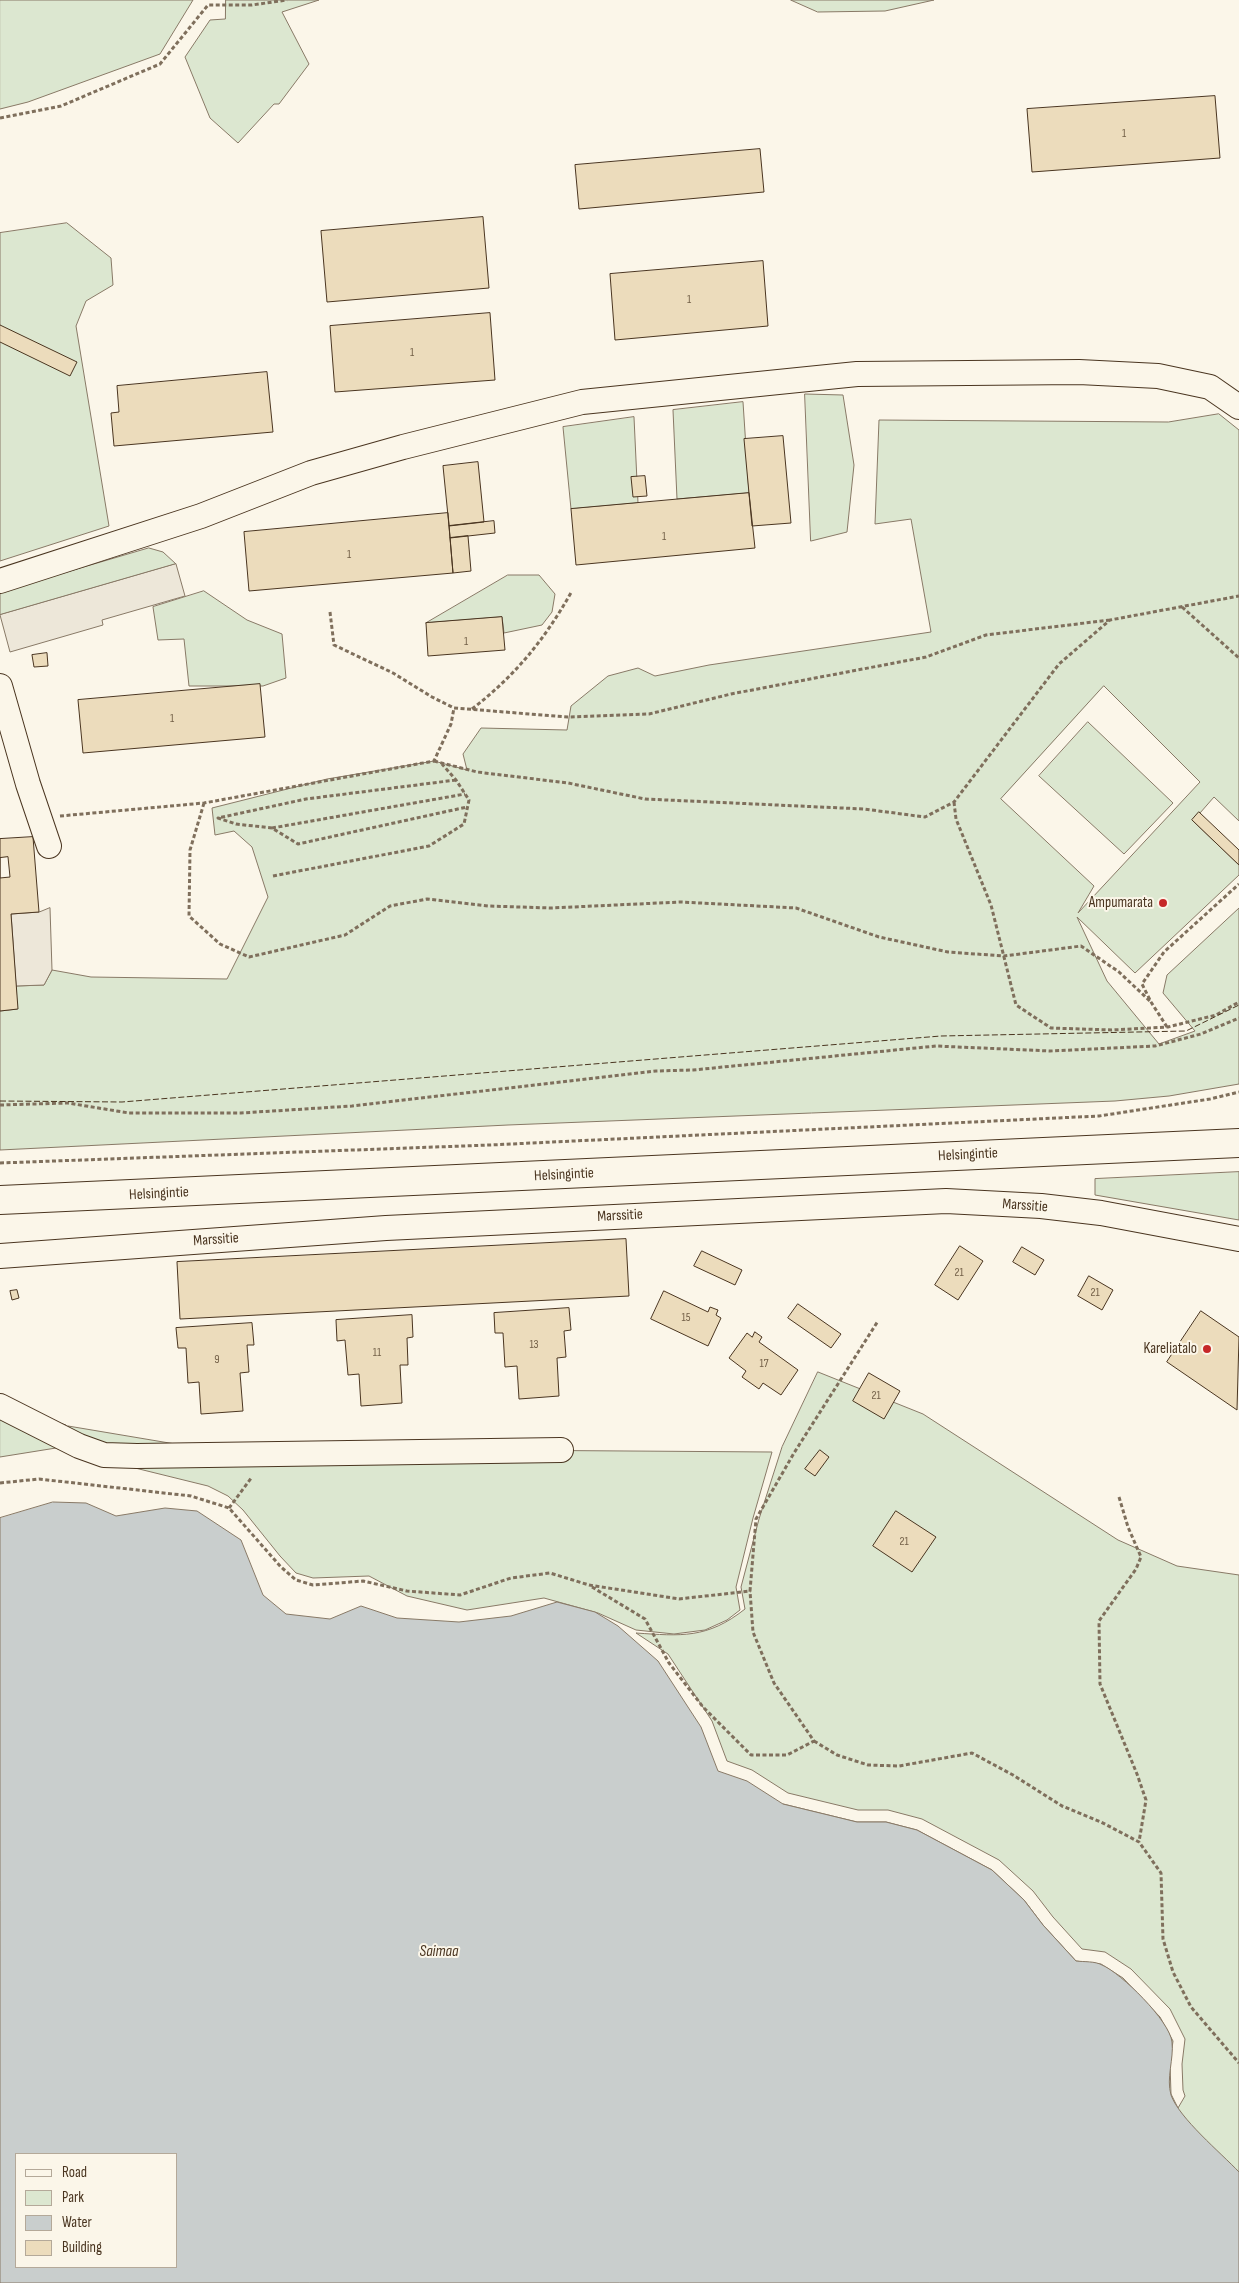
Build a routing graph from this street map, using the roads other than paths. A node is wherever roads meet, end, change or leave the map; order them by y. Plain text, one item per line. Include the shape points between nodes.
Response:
1 (1239, 407) edge
2 (0, 581) edge
3 (0, 686) edge
4 (49, 846) dead end
5 (1239, 1131) edge
6 (1239, 1143) edge
7 (1128, 1148) junction
8 (0, 1200) edge
9 (1239, 1239) edge
10 (0, 1256) edge
11 (0, 1406) edge
12 (561, 1450) dead end

1 - 2 street via 1210,387 1158,376 1080,372 857,374 582,402 311,472 201,516
3 - 4 street
5 - 7 main road, Helsingintie
6 - 7 main road, Helsingintie
7 - 8 main road, Helsingintie
9 - 10 street, Marssitie via 1101,1213 946,1201 386,1228
11 - 12 street via 79,1446 104,1455

